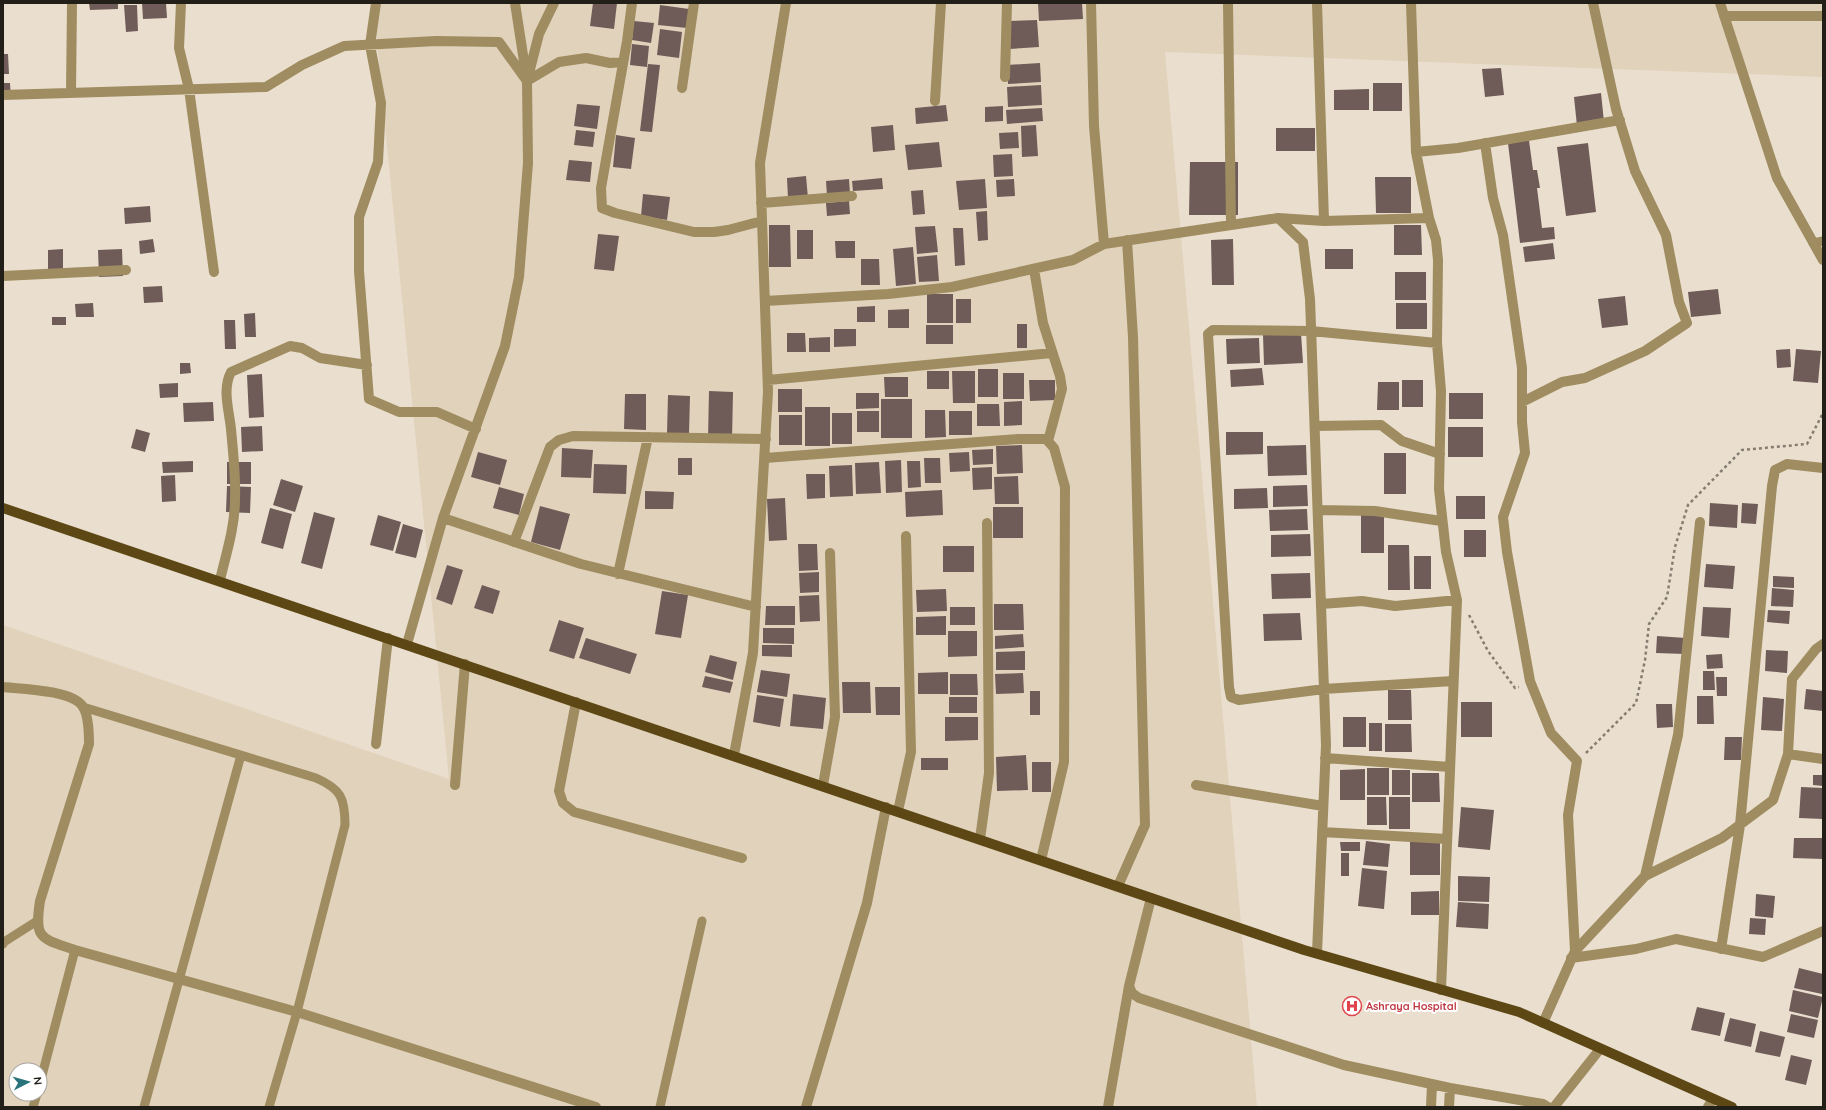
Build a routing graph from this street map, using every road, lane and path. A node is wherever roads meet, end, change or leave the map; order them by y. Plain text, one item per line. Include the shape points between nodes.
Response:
1 (72, 3) edge
2 (181, 3) edge
3 (376, 3) edge
4 (515, 3) edge
5 (554, 3) edge
6 (632, 3) edge
7 (694, 3) edge
8 (786, 3) edge
9 (941, 3) edge
10 (1007, 3) edge
11 (1091, 3) edge
12 (1228, 3) edge
13 (1317, 3) edge
14 (1411, 3) edge
15 (1593, 3) edge
16 (1720, 3) edge
17 (1724, 16) junction
18 (1823, 16) edge
19 (370, 45) junction
20 (623, 62) junction
21 (1004, 76) dead end
22 (527, 81) junction
23 (682, 88) dead end
24 (189, 89) junction
25 (71, 92) junction
26 (3, 95) edge
27 (935, 101) dead end
28 (1620, 120) junction
29 (1485, 143) junction
30 (1416, 152) junction
31 (852, 196) dead end
32 (761, 203) junction
33 (1278, 218) junction
34 (1429, 218) junction
35 (762, 221) junction
36 (1324, 221) junction
37 (1231, 225) junction
38 (1128, 240) junction
39 (1818, 242) edge
40 (1104, 244) junction
41 (1823, 260) edge
42 (1034, 269) junction
43 (126, 270) dead end
44 (214, 272) dead end
45 (3, 276) edge
46 (765, 301) junction
47 (1312, 331) junction
48 (1437, 343) junction
49 (1052, 353) junction
50 (367, 365) junction
51 (768, 380) junction
52 (1522, 402) junction
53 (1315, 426) junction
54 (476, 429) junction
55 (648, 437) junction
56 (766, 439) junction
57 (1048, 441) junction
58 (1440, 454) junction
59 (765, 458) junction
60 (1823, 468) edge
61 (3, 508) edge
62 (1318, 510) junction
63 (443, 518) junction
64 (1441, 521) junction
65 (1700, 522) dead end
66 (987, 523) dead end
67 (906, 536) dead end
68 (514, 542) junction
69 (830, 553) dead end
70 (618, 574) junction
71 (220, 580) junction
72 (1457, 600) junction
73 (1321, 604) junction
74 (756, 607) junction
75 (388, 638) junction
76 (407, 644) junction
77 (1823, 644) edge
78 (465, 664) junction
79 (1454, 681) junction
80 (1530, 681) junction
81 (3, 687) edge
82 (1324, 689) junction
83 (576, 702) junction
84 (83, 707) junction
85 (376, 744) dead end
86 (1788, 754) junction
87 (241, 755) junction
88 (734, 755) junction
89 (1325, 758) junction
90 (1823, 759) edge
91 (1450, 767) junction
92 (455, 785) dead end
93 (823, 785) junction
94 (1196, 786) dead end
95 (1323, 806) junction
96 (886, 807) junction
97 (898, 811) junction
98 (1740, 825) junction
99 (1322, 832) junction
100 (980, 839) junction
101 (1447, 839) junction
102 (742, 858) dead end
103 (1041, 860) junction
104 (1645, 876) junction
105 (1118, 886) junction
106 (1151, 898) junction
107 (37, 921) junction
108 (702, 921) dead end
109 (1823, 931) edge
110 (3, 944) edge
111 (1721, 949) junction
112 (75, 950) junction
113 (1317, 954) junction
114 (1573, 954) junction
115 (180, 978) junction
116 (1129, 986) junction
117 (1441, 990) junction
118 (297, 1012) junction
119 (1543, 1023) junction
120 (1600, 1049) junction
121 (46, 1062) edge
122 (1432, 1084) junction
123 (1450, 1088) junction
124 (1711, 1103) edge
125 (144, 1107) edge
126 (269, 1107) edge
127 (596, 1107) edge
128 (660, 1107) edge
129 (806, 1107) edge
130 (1108, 1107) edge
131 (1431, 1107) edge
132 (1450, 1107) edge
133 (1548, 1107) edge
134 (1554, 1107) edge
135 (1732, 1107) edge

1 - 25 street
2 - 24 street via 179,48
3 - 19 street
4 - 22 street
5 - 22 street via 539,34
6 - 20 street
7 - 23 street
8 - 32 street via 760,163
9 - 27 street
10 - 21 street
11 - 40 street via 1094,126
12 - 37 street
13 - 36 street
14 - 30 street
15 - 28 street via 1598,34
16 - 17 street
17 - 18 street
17 - 39 street via 1777,178
19 - 22 street via 436,41 499,42
19 - 24 street via 344,46 302,65 266,87
19 - 50 street via 381,103 378,162 359,217 359,271
20 - 22 street via 610,63 586,58 559,62
20 - 35 street via 601,188 602,208 694,232 728,230
22 - 54 street via 528,163 519,277 505,346
24 - 25 street
24 - 44 street
25 - 26 street
28 - 29 street
28 - 52 street via 1635,171 1666,235 1679,302 1687,322 1645,351 1585,378 1562,382
29 - 30 street
29 - 52 street via 1493,198 1504,235 1522,368
30 - 34 street
31 - 32 street
32 - 35 street
33 - 36 street
33 - 37 street
33 - 47 street via 1303,242
34 - 36 street
34 - 48 street via 1436,240 1438,260
35 - 46 street
37 - 38 street
38 - 40 street
38 - 105 street via 1133,337 1145,825
39 - 41 street
40 - 42 street via 1073,260
42 - 46 street via 952,287 888,294
42 - 49 street via 1043,323
43 - 45 street
46 - 51 street
47 - 48 street
47 - 53 street
47 - 82 street via 1213,330 1208,334 1208,342 1229,687 1232,697 1239,700
48 - 58 street via 1441,391
49 - 51 street
49 - 57 street via 1062,390
50 - 54 street via 369,399 399,412 437,412
50 - 71 street via 320,358 302,348 290,346 231,372 227,380 226,393 235,499 233,526
51 - 56 street
52 - 80 street via 1525,453 1503,517
53 - 58 street via 1381,425 1402,441
53 - 62 street
54 - 63 street
55 - 56 street
55 - 68 street via 573,436 559,440 550,447
55 - 70 street
56 - 59 street
57 - 59 street via 1019,439
57 - 103 street via 1054,448 1064,487 1064,762
58 - 64 street
59 - 74 street
60 - 98 street via 1787,464 1775,470
61 - 71 main road
62 - 64 street via 1375,511
62 - 73 street
63 - 68 street
63 - 76 street
64 - 72 street
65 - 104 street via 1678,735
66 - 100 street via 989,772
67 - 97 street via 911,752
68 - 70 street
69 - 93 street via 835,717
70 - 74 street
71 - 75 main road
72 - 73 street via 1395,606 1362,601
72 - 79 street
72 - 80 path via 1471,618 1488,651 1516,688
73 - 82 street
74 - 88 street via 753,653
75 - 76 main road
75 - 85 street
76 - 78 main road
77 - 86 street via 1792,679
78 - 83 main road
78 - 92 street
79 - 82 street
79 - 91 street
80 - 114 street via 1551,733 1577,762 1568,815
81 - 84 street via 57,693 71,697
82 - 89 street
83 - 88 main road
83 - 102 street via 559,791 563,803 574,812
84 - 87 lane
84 - 107 street via 89,727 89,744 40,900
86 - 90 street
86 - 98 street via 1773,800
87 - 115 lane
87 - 118 lane via 332,785 341,796 345,810 344,825
88 - 93 main road
89 - 91 street
89 - 95 street
91 - 101 street
93 - 96 main road
94 - 95 street
95 - 99 street
96 - 97 main road
96 - 129 street via 867,903
97 - 100 main road
98 - 104 street via 1722,838
98 - 111 street
99 - 101 street
99 - 113 street
100 - 103 main road
101 - 117 street
103 - 105 main road
104 - 114 street
105 - 106 main road
106 - 113 main road
106 - 116 street
107 - 110 lane
107 - 112 street via 45,940
108 - 128 lane
109 - 111 street via 1763,957
111 - 114 street via 1676,939 1636,949
112 - 115 street
112 - 121 lane
113 - 117 main road
114 - 119 street
115 - 118 street
115 - 125 lane
116 - 122 street via 1132,993 1139,998 1336,1063
116 - 130 street
117 - 119 main road via 1518,1012
118 - 126 lane
118 - 127 street
119 - 120 main road
120 - 124 main road
120 - 134 street
122 - 123 street
122 - 131 street
123 - 132 street
123 - 133 street
124 - 135 main road

